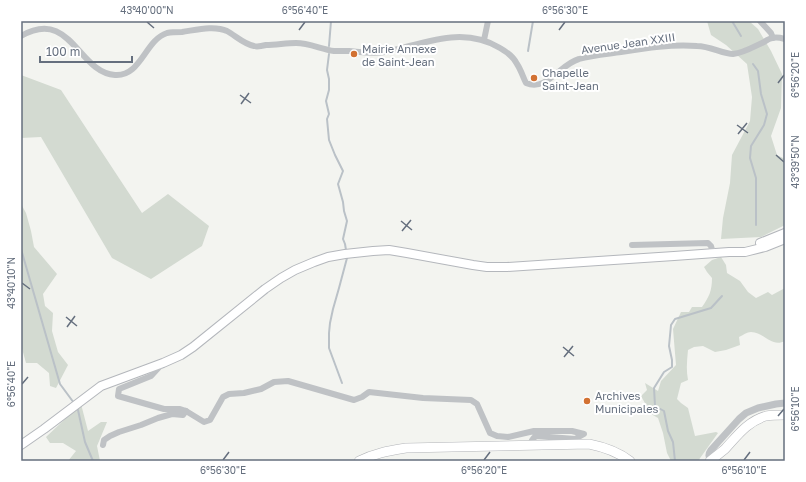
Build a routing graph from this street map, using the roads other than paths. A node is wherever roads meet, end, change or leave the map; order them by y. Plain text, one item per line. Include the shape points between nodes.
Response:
1 (488, 21) edge
2 (760, 21) edge
3 (21, 36) edge
4 (773, 38) junction
5 (785, 38) edge
6 (484, 40) junction
7 (785, 233) edge
8 (785, 239) edge
9 (632, 245) dead end
10 (729, 252) junction
11 (713, 253) junction
12 (164, 363) junction
13 (785, 403) edge
14 (186, 411) junction
15 (785, 415) edge
16 (785, 421) edge
17 (21, 445) edge
18 (103, 445) dead end
19 (530, 446) junction
20 (715, 460) edge
21 (359, 461) edge
22 (630, 461) edge

1 - 6 street
2 - 4 street
3 - 6 street via 37,29 50,29 61,33 94,66 115,75 136,67 150,46 167,33 214,29 226,31 254,46 296,43 333,51 370,53 439,39 457,37
4 - 5 street, Avenue Jean XXIII
4 - 6 street, Avenue Jean XXIII via 734,54 705,46 688,45 578,59 536,85 526,83 517,63 509,53
7 - 10 main road
8 - 10 main road via 757,250
9 - 11 street via 708,243 712,246
10 - 11 main road
11 - 12 main road via 507,267 473,265 388,250 328,257 281,278 194,347
12 - 14 street via 151,376 119,390 118,396 164,409
12 - 17 main road via 101,386
13 - 20 street via 746,413 709,453 710,458
14 - 18 street via 183,415 172,414 119,432 104,440
14 - 19 street via 204,422 210,420 223,397 229,394 244,393 261,389 274,382 288,381 354,400 369,392 471,400 478,404 490,433 497,436 508,437 534,430 572,431 584,434 575,439 536,436
15 - 20 main road via 766,416 756,420 741,431
16 - 20 main road via 772,421 754,427
19 - 21 main road via 406,448 380,452
19 - 22 main road via 589,444 613,451

